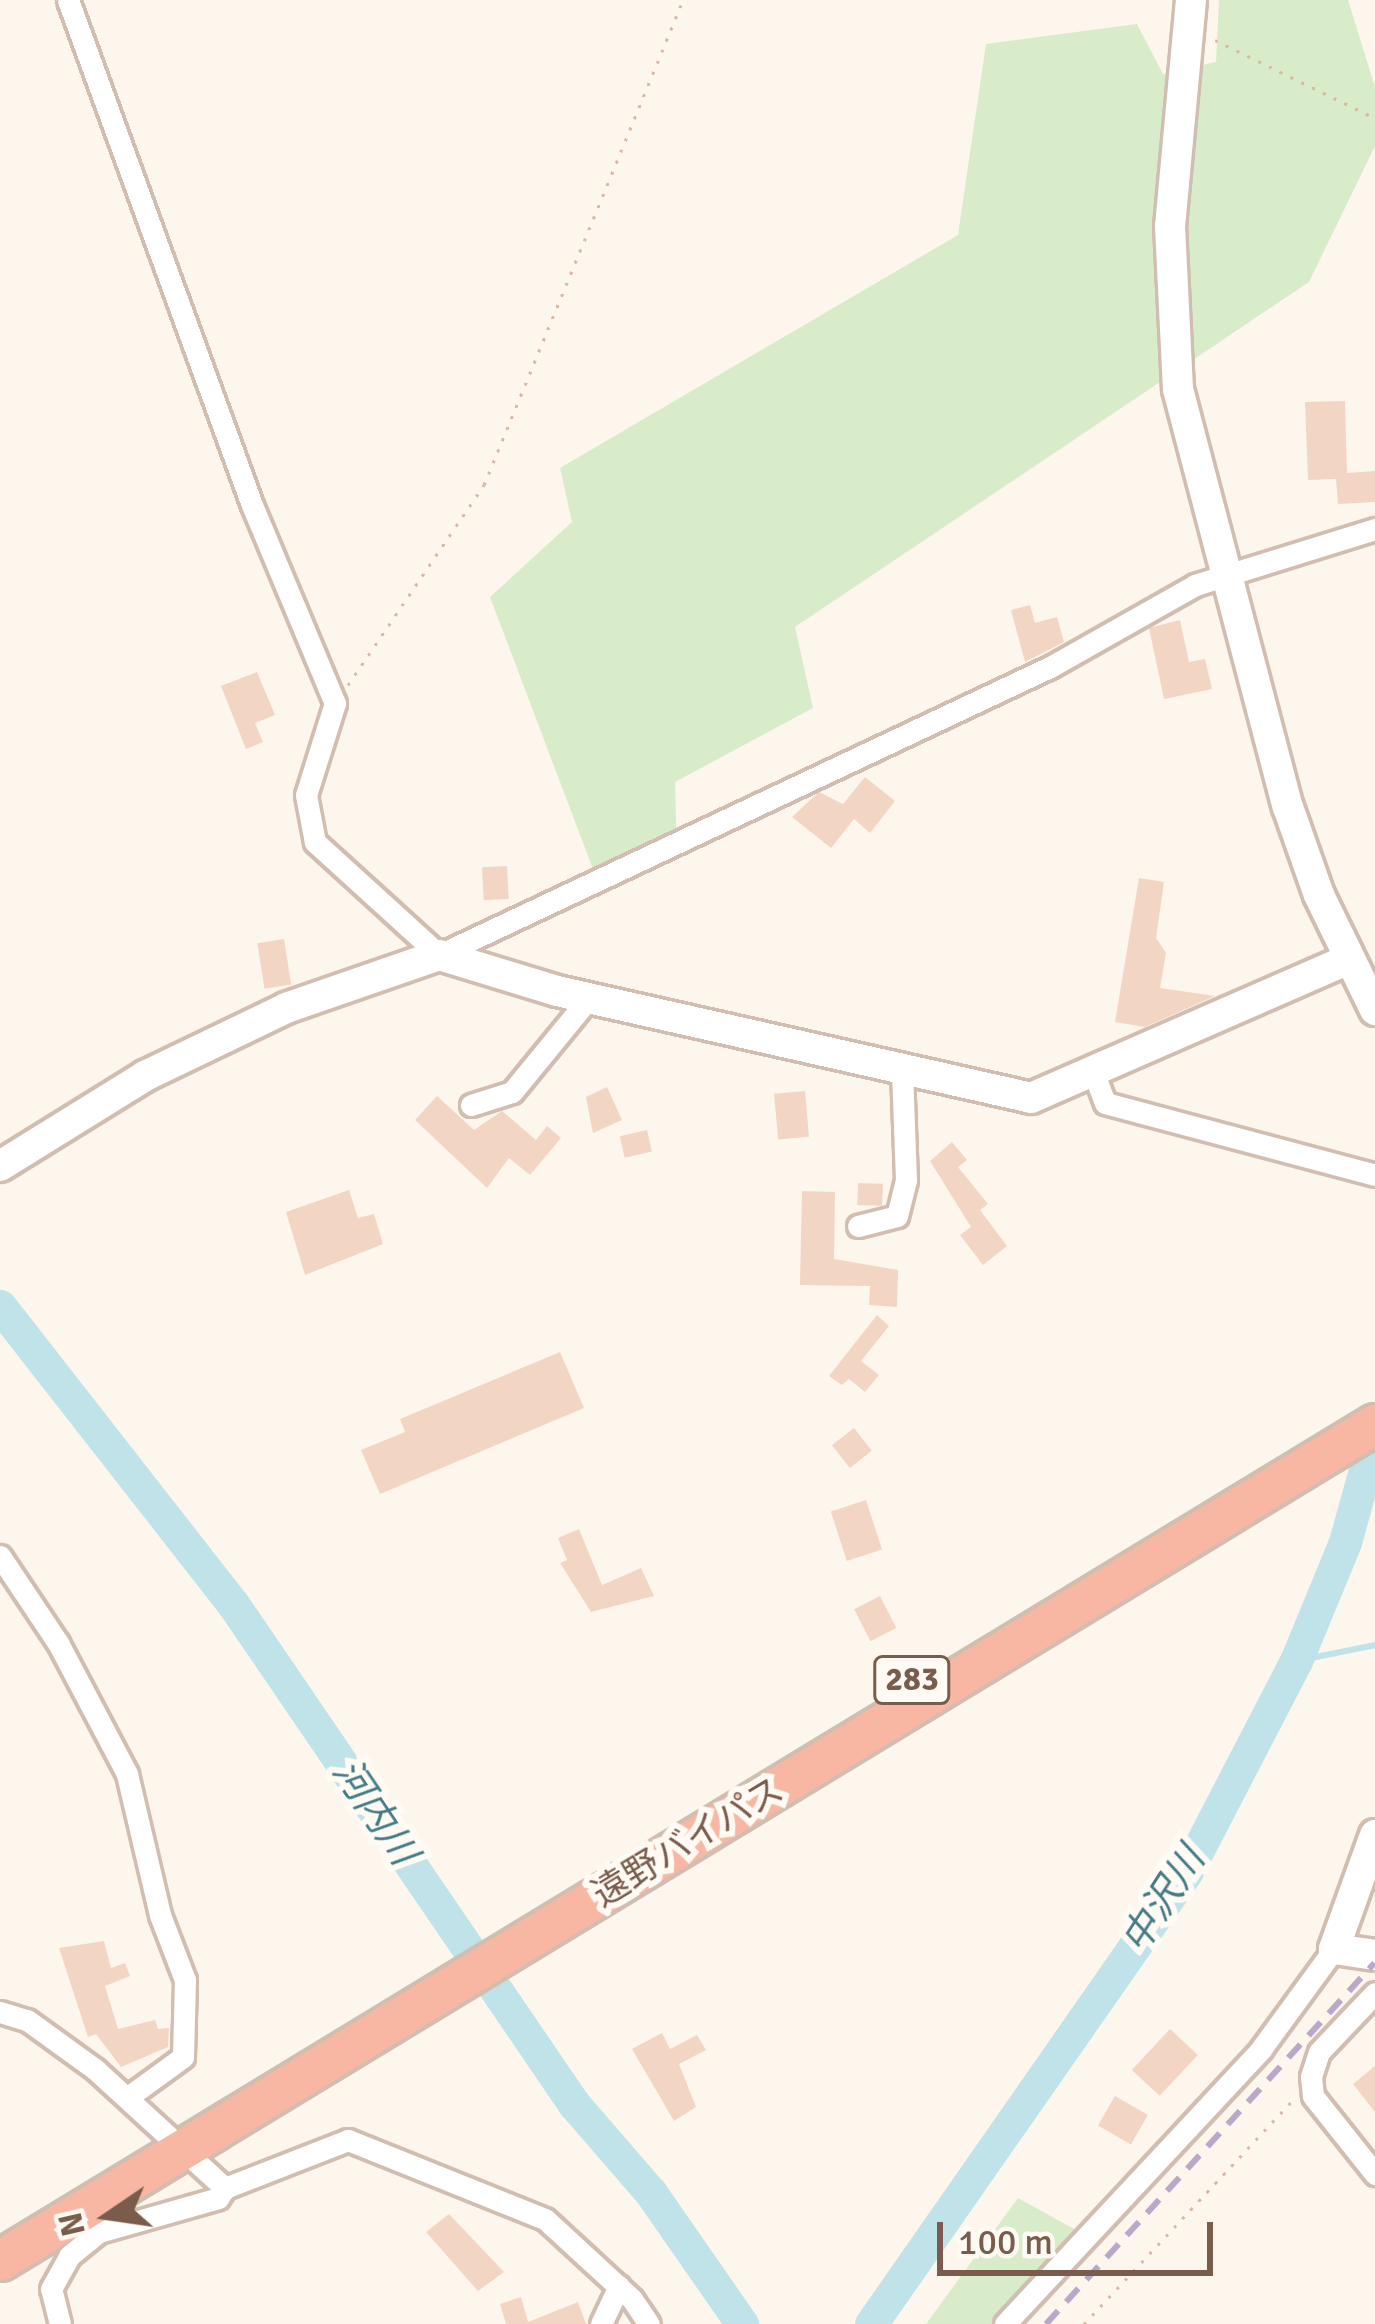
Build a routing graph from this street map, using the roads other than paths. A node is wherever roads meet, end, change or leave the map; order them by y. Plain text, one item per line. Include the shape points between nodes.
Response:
1 (68, 0) edge
2 (1191, 0) edge
3 (1375, 529) edge
4 (1222, 574) junction
5 (439, 955) junction
6 (1347, 960) junction
7 (589, 998) junction
8 (1375, 1010) edge
9 (902, 1069) junction
10 (1094, 1074) junction
11 (471, 1105) dead end
12 (4, 1154) edge
13 (1375, 1175) edge
14 (858, 1226) dead end
15 (1375, 1399) edge
16 (1349, 1431) edge
17 (0, 1556) edge
18 (1375, 1835) edge
19 (1361, 1948) edge
20 (1375, 1993) edge
21 (0, 2012) edge
22 (128, 2097) junction
23 (173, 2142) junction
24 (1375, 2174) edge
25 (225, 2188) junction
26 (0, 2235) edge
27 (0, 2260) edge
28 (619, 2286) junction
29 (60, 2324) edge
30 (601, 2324) edge
31 (649, 2324) edge
32 (1005, 2324) edge

1 - 5 street via 252,505 335,703 306,795 315,842
2 - 4 street via 1171,327
3 - 4 street
4 - 5 street via 1052,666
4 - 6 street via 1288,807
5 - 7 street
5 - 12 street via 286,1008
6 - 8 street
6 - 10 street
7 - 9 street
7 - 11 street via 512,1092
9 - 10 street via 1031,1098
9 - 14 street via 906,1180 897,1216
10 - 13 street via 1105,1103
15 - 16 highway, 遠野バイパス / 283
16 - 23 highway, 遠野バイパス / 283
17 - 22 street via 58,1643 127,1774 160,1915 185,1980 183,2057
18 - 19 street
19 - 32 street
20 - 24 street via 1319,2052 1311,2077 1313,2096
21 - 22 street via 27,2020
22 - 23 street
23 - 25 street
23 - 26 highway, 遠野バイパス / 283
23 - 27 highway, 遠野バイパス / 283
25 - 28 street via 348,2140 545,2219
25 - 29 street via 218,2198 99,2231 69,2256 51,2289
28 - 30 street
28 - 31 street

